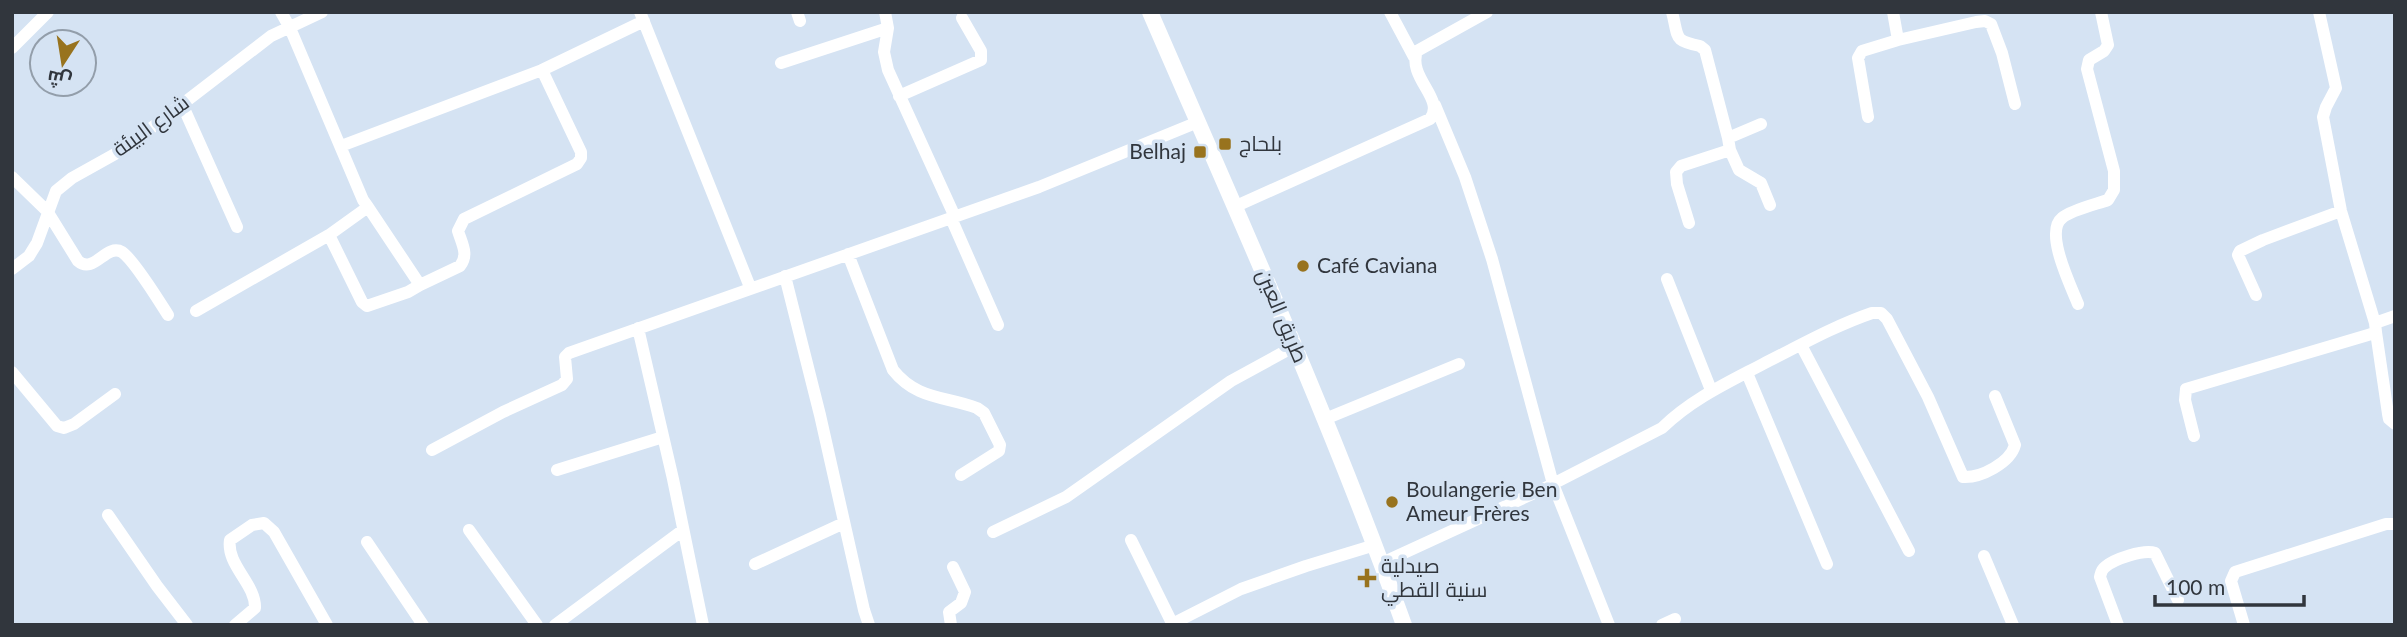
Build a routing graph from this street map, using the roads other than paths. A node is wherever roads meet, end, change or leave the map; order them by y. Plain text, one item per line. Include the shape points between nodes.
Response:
1 (48, 12) edge
2 (281, 12) edge
3 (322, 12) edge
4 (885, 12) edge
5 (1150, 12) edge
6 (1390, 12) edge
7 (1487, 12) edge
8 (1672, 12) edge
9 (1893, 12) edge
10 (2101, 12) edge
11 (2319, 12) edge
12 (642, 17) edge
13 (961, 18) dead end
14 (290, 27) junction
15 (888, 28) junction
16 (15, 40) edge
17 (1898, 40) junction
18 (1414, 57) junction
19 (781, 63) dead end
20 (541, 70) junction
21 (900, 96) junction
22 (181, 104) junction
23 (2015, 104) dead end
24 (1434, 105) junction
25 (1868, 117) dead end
26 (1198, 122) junction
27 (1761, 124) dead end
28 (1729, 144) junction
29 (341, 146) junction
30 (12, 177) edge
31 (1770, 205) dead end
32 (1234, 206) junction
33 (368, 207) junction
34 (47, 211) junction
35 (2342, 211) junction
36 (953, 218) junction
37 (1689, 223) dead end
38 (237, 227) dead end
39 (329, 235) junction
40 (848, 254) junction
41 (12, 269) edge
42 (785, 276) junction
43 (1667, 279) dead end
44 (420, 285) junction
45 (750, 288) junction
46 (2256, 295) dead end
47 (2077, 304) dead end
48 (196, 311) dead end
49 (168, 315) dead end
50 (2395, 316) edge
51 (998, 325) dead end
52 (638, 328) junction
53 (2376, 328) junction
54 (1801, 345) junction
55 (1295, 346) junction
56 (1460, 364) dead end
57 (12, 372) edge
58 (1747, 373) junction
59 (1711, 390) junction
60 (115, 394) dead end
61 (1995, 396) dead end
62 (1325, 419) junction
63 (2395, 424) edge
64 (2194, 436) dead end
65 (663, 437) junction
66 (432, 450) dead end
67 (557, 470) dead end
68 (961, 475) dead end
69 (1553, 484) junction
70 (108, 516) dead end
71 (844, 523) junction
72 (2395, 524) edge
73 (469, 530) dead end
74 (683, 530) junction
75 (993, 532) dead end
76 (1131, 540) dead end
77 (367, 542) dead end
78 (1375, 545) junction
79 (1909, 551) dead end
80 (1984, 556) dead end
81 (1382, 563) junction
82 (755, 564) dead end
83 (1827, 564) dead end
84 (953, 567) dead end
85 (2178, 600) dead end
86 (1675, 620) dead end
87 (187, 625) edge
88 (236, 625) edge
89 (327, 625) edge
90 (423, 625) edge
91 (537, 625) edge
92 (555, 625) edge
93 (703, 625) edge
94 (869, 625) edge
95 (951, 625) edge
96 (1175, 625) edge
97 (1404, 625) edge
98 (1609, 625) edge
99 (1662, 625) edge
100 (2014, 625) edge
101 (2118, 625) edge
102 (2244, 625) edge

1 - 16 street
2 - 14 street
3 - 14 street, شارع البيئة
4 - 15 street
5 - 26 main road, طريق العين
6 - 18 street
7 - 18 street via 1419,47
8 - 28 street via 1681,40 1705,50
9 - 17 street
10 - 47 street via 2108,45 2089,60 2087,69 2114,172 2114,190 2108,200 2062,218 2055,229
11 - 35 street via 2336,88 2323,117
12 - 20 street
12 - 45 street
13 - 21 street via 981,51 981,60
14 - 22 street, شارع البيئة via 271,36
14 - 29 street
15 - 19 street
15 - 21 street via 884,52
17 - 23 street via 1976,22 1991,24
17 - 25 street via 1862,51 1857,58
18 - 24 street via 1414,67
20 - 29 street
20 - 44 street via 581,158 464,219 458,231 464,260
21 - 36 street
22 - 34 street, شارع البيئة via 124,149 72,178 56,191
22 - 38 street
24 - 32 street via 1430,119
24 - 69 street via 1465,177 1492,259
26 - 32 main road, طريق العين
26 - 36 street
27 - 28 street
28 - 31 street via 1739,170 1760,183
28 - 37 street via 1676,172
29 - 33 street
30 - 34 street
32 - 55 main road, طريق العين
33 - 39 street
33 - 44 street
34 - 41 street, شارع البيئة via 37,243
34 - 49 street via 83,266 122,252
35 - 46 street via 2240,251
35 - 53 street
36 - 40 street
36 - 51 street
39 - 44 street via 367,306
39 - 48 street
40 - 42 street
40 - 68 street via 893,370 913,389 977,408 990,425 1000,449
42 - 45 street
42 - 71 street
43 - 59 street
45 - 52 street
50 - 53 street
52 - 65 street
52 - 66 street via 569,353 565,357 567,379 562,385
53 - 63 street via 2388,414
53 - 64 street via 2186,388
54 - 58 street
54 - 61 street via 1867,315 1884,315 1965,478 2009,460 2013,453 2015,445
54 - 79 street
55 - 62 main road, طريق العين
55 - 75 street via 1231,381 1066,497
56 - 62 street
57 - 60 street via 57,426 64,428
58 - 59 street
58 - 83 street
59 - 69 street via 1662,428
62 - 78 main road, طريق العين
65 - 67 street
65 - 74 street
69 - 81 street
69 - 98 street
70 - 87 street
71 - 82 street
71 - 94 street
72 - 102 street via 2235,572 2231,581
73 - 91 street
74 - 92 street
74 - 93 street
76 - 96 street
77 - 90 street
78 - 81 main road, طريق العين
78 - 96 street via 1241,589
80 - 100 street
81 - 97 main road, طريق العين
84 - 95 street via 965,592 961,603 949,612
85 - 101 street via 2155,553 2139,552 2105,566 2100,577
86 - 99 street
88 - 89 street via 255,608 255,600 232,556 230,540 252,525 264,523 274,532

